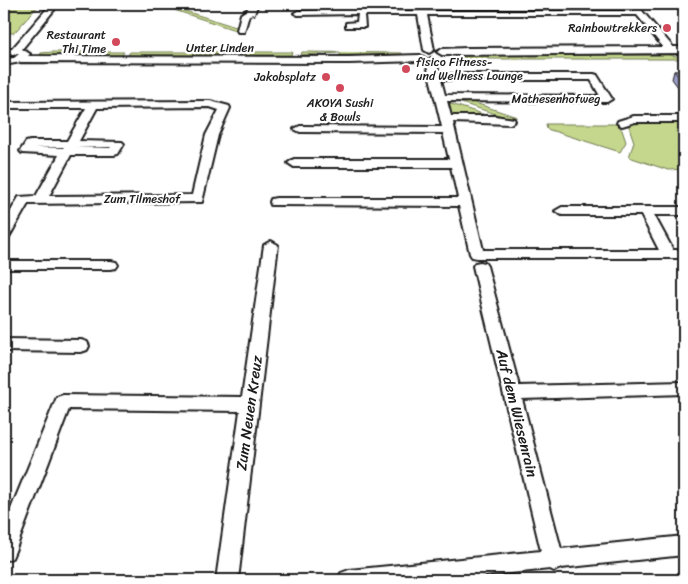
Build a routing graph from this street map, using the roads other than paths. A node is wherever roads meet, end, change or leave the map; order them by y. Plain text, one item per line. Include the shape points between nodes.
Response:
1 (55, 4) edge
2 (243, 4) edge
3 (254, 4) edge
4 (447, 4) edge
5 (541, 4) edge
6 (635, 4) edge
7 (352, 8) edge
8 (336, 13) junction
9 (374, 13) junction
10 (447, 13) junction
11 (544, 13) junction
12 (638, 13) junction
13 (245, 14) junction
14 (298, 14) dead end
15 (422, 14) junction
16 (361, 16) junction
17 (349, 25) dead end
18 (362, 25) junction
19 (373, 25) dead end
20 (241, 30) dead end
21 (670, 50) junction
22 (684, 50) edge
23 (20, 54) junction
24 (430, 55) junction
25 (4, 60) edge
26 (684, 60) edge
27 (436, 77) junction
28 (441, 98) junction
29 (4, 105) edge
30 (93, 105) junction
31 (684, 119) edge
32 (510, 121) dead end
33 (622, 122) dead end
34 (448, 124) junction
35 (300, 129) dead end
36 (294, 163) dead end
37 (456, 163) junction
38 (40, 200) junction
39 (276, 202) dead end
40 (465, 202) junction
41 (562, 211) dead end
42 (645, 211) junction
43 (684, 211) edge
44 (4, 234) edge
45 (271, 245) dead end
46 (668, 254) junction
47 (684, 254) edge
48 (111, 265) dead end
49 (4, 266) edge
50 (480, 266) dead end
51 (4, 345) edge
52 (81, 346) dead end
53 (684, 388) edge
54 (512, 393) junction
55 (249, 404) junction
56 (684, 546) edge
57 (4, 551) edge
58 (554, 561) junction
59 (227, 580) edge
60 (349, 580) edge

1 - 23 street
2 - 13 street via 240,11
3 - 13 street via 251,12
4 - 10 street
5 - 11 street
6 - 12 street
7 - 8 street
7 - 9 street
8 - 14 street
8 - 16 street
9 - 15 street
9 - 16 street
10 - 11 street
10 - 15 street
11 - 12 street
12 - 21 street
13 - 20 street
15 - 24 street
16 - 18 street
17 - 18 street
18 - 19 street
21 - 22 street, Unter Linden
21 - 24 street, Unter Linden via 467,50
23 - 24 street, Unter Linden via 375,60
23 - 25 street, Unter Linden
24 - 26 street, Unter Linden
24 - 27 street
27 - 28 street
27 - 28 street, Mathesenhofweg via 594,77 607,99
28 - 34 street
29 - 30 street, Zum Tilmeshof
30 - 38 street
30 - 38 street, Zum Tilmeshof via 210,104 225,108 212,135 197,199
31 - 33 street
32 - 34 street, Mathesenhofweg via 495,119
34 - 35 street, Mathesenhofweg
34 - 37 street
36 - 37 street
37 - 40 street
38 - 44 street, Zum Tilmeshof via 24,200
39 - 40 street
40 - 46 street via 477,254
41 - 42 street
42 - 43 street
42 - 46 street
45 - 55 street, Zum Neuen Kreuz
46 - 47 street
48 - 49 street
50 - 54 street, Auf dem Wiesenrain
51 - 52 street
53 - 54 street
54 - 58 street, Auf dem Wiesenrain
55 - 57 street via 63,402
55 - 59 street, Zum Neuen Kreuz
56 - 58 street
58 - 60 street

